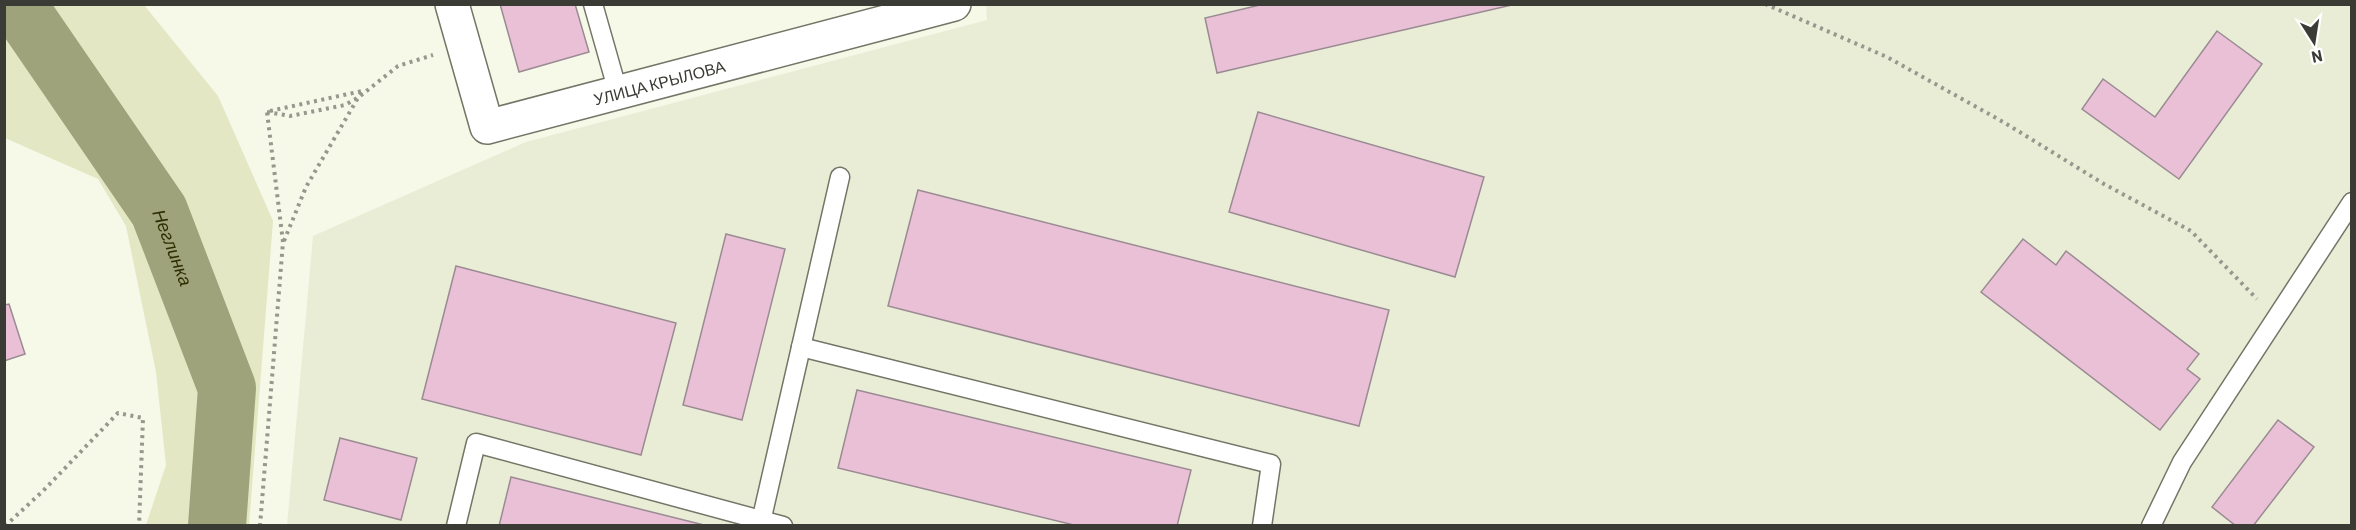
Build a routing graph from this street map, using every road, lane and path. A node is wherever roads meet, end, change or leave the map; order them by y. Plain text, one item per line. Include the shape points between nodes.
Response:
1 (452, 4) edge
2 (593, 4) edge
3 (954, 4) edge
4 (1765, 4) edge
5 (464, 46) junction
6 (618, 92) junction
7 (359, 97) junction
8 (267, 112) junction
9 (840, 177) dead end
10 (2352, 202) edge
11 (283, 242) junction
12 (2276, 318) junction
13 (801, 346) junction
14 (760, 523) edge
15 (5, 525) edge
16 (139, 525) edge
17 (261, 525) edge
18 (456, 525) edge
19 (783, 525) edge
20 (1262, 525) edge
21 (2151, 525) edge

1 - 5 street, УЛИЦА КРЫЛОВА
2 - 6 lane
3 - 6 street, УЛИЦА КРЫЛОВА
4 - 12 path via 1887,57 2192,231
5 - 6 street, УЛИЦА КРЫЛОВА via 487,127
5 - 7 path via 398,66
7 - 8 path via 345,105 290,116
7 - 8 path via 363,91
7 - 11 path via 306,187
8 - 11 path
9 - 13 lane
10 - 12 lane
11 - 17 path
12 - 21 lane via 2182,462
13 - 14 lane
13 - 20 lane via 1271,464
14 - 18 lane via 476,442
14 - 19 lane
15 - 16 path via 118,412 143,418

